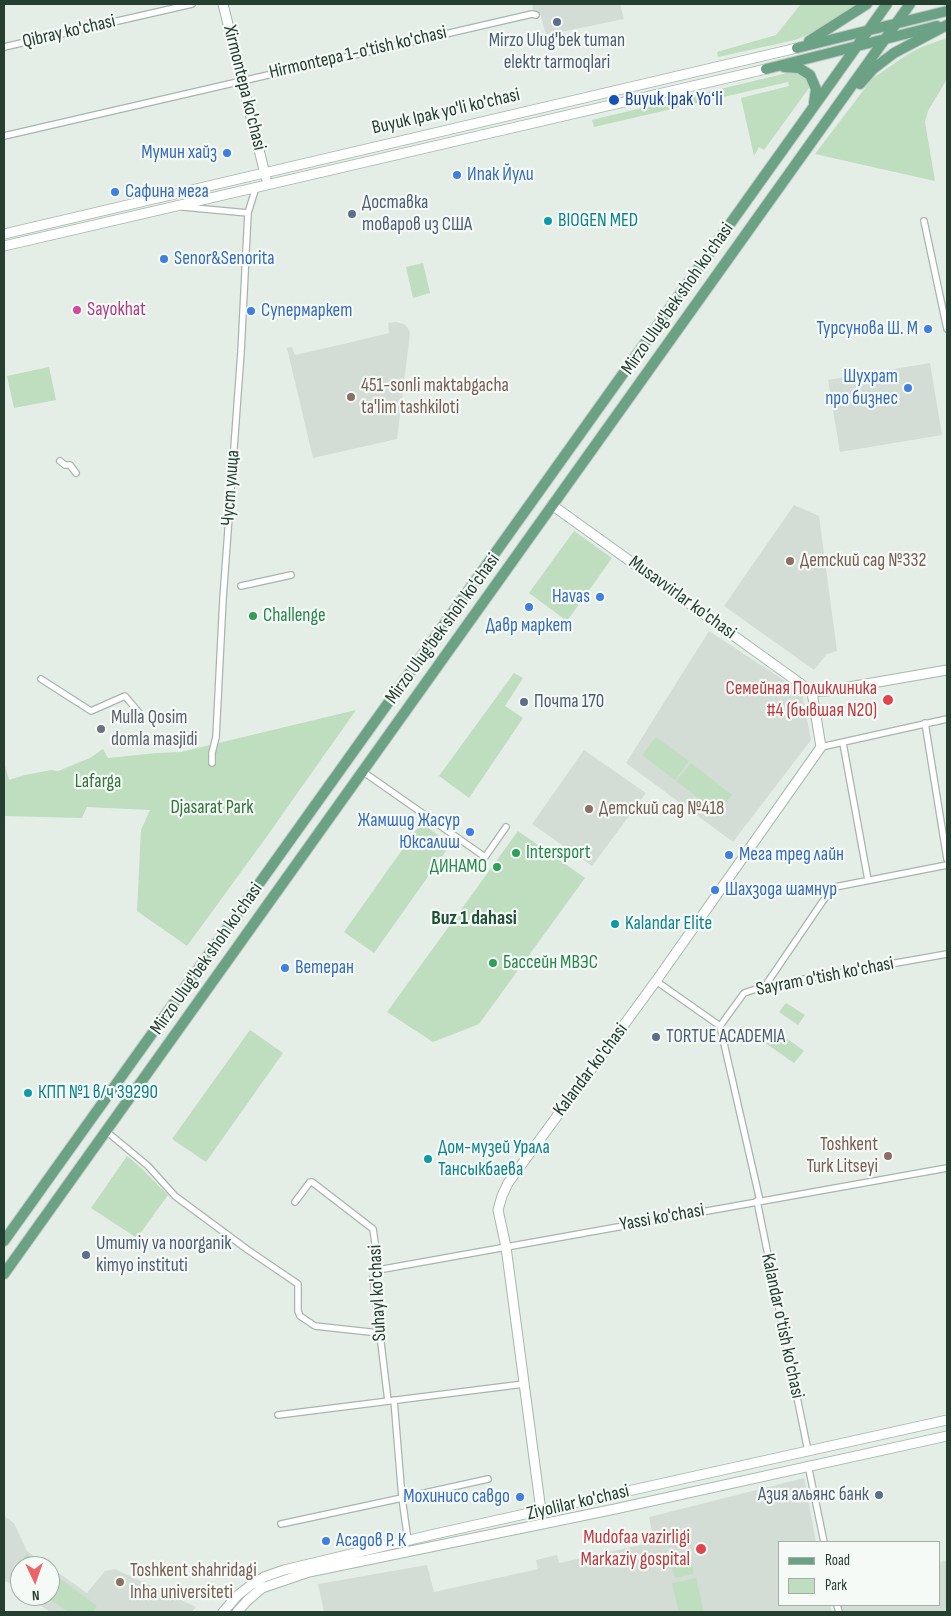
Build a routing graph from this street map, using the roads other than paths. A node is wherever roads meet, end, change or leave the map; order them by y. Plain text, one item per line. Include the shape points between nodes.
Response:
1 (192, 4) edge
2 (223, 4) edge
3 (867, 4) edge
4 (887, 4) edge
5 (910, 4) edge
6 (947, 11) edge
7 (536, 15) dead end
8 (896, 23) junction
9 (947, 24) edge
10 (868, 30) junction
11 (884, 39) junction
12 (857, 46) junction
13 (4, 47) edge
14 (797, 48) junction
15 (766, 68) junction
16 (242, 80) junction
17 (615, 90) junction
18 (615, 104) junction
19 (812, 109) junction
20 (4, 136) edge
21 (264, 173) junction
22 (270, 184) junction
23 (256, 187) junction
24 (776, 192) junction
25 (175, 206) junction
26 (248, 213) junction
27 (924, 222) dead end
28 (4, 234) edge
29 (4, 246) edge
30 (944, 302) edge
31 (947, 329) edge
32 (60, 461) dead end
33 (76, 473) dead end
34 (552, 505) junction
35 (504, 540) junction
36 (519, 552) junction
37 (291, 575) dead end
38 (241, 586) dead end
39 (947, 670) edge
40 (41, 679) dead end
41 (812, 692) junction
42 (141, 715) dead end
43 (947, 719) edge
44 (924, 723) junction
45 (843, 743) junction
46 (821, 747) junction
47 (212, 762) dead end
48 (362, 771) junction
49 (506, 827) dead end
50 (947, 859) edge
51 (947, 865) edge
52 (868, 880) junction
53 (947, 954) edge
54 (656, 981) junction
55 (765, 986) junction
56 (720, 1026) junction
57 (106, 1131) junction
58 (78, 1137) junction
59 (94, 1148) junction
60 (947, 1168) edge
61 (758, 1201) junction
62 (295, 1202) dead end
63 (4, 1241) edge
64 (506, 1247) junction
65 (378, 1270) junction
66 (4, 1274) edge
67 (379, 1334) junction
68 (524, 1384) junction
69 (391, 1401) junction
70 (278, 1415) dead end
71 (947, 1420) edge
72 (947, 1436) edge
73 (808, 1452) junction
74 (748, 1465) junction
75 (808, 1465) junction
76 (750, 1478) junction
77 (488, 1479) dead end
78 (402, 1498) junction
79 (541, 1511) junction
80 (281, 1524) dead end
81 (544, 1524) junction
82 (435, 1534) junction
83 (408, 1541) junction
84 (824, 1541) edge
85 (437, 1546) junction
86 (223, 1612) edge
87 (237, 1612) edge

1 - 13 street, Qibray ko'chasi
2 - 16 main road, Xirmontepa ko'chasi
3 - 14 main road
4 - 10 main road, Mirzo Ulug'bek shoh ko'chasi
5 - 8 main road, Mirzo Ulug'bek shoh ko'chasi
6 - 8 main road, Buyuk Ipak yo'li ko'chasi
7 - 16 street, Hirmontepa 1-o'tish ko'chasi
8 - 10 main road, Buyuk Ipak yo'li ko'chasi
8 - 11 main road, Mirzo Ulug'bek shoh ko'chasi
9 - 11 main road
9 - 24 main road via 894,53 873,69
10 - 12 main road, Mirzo Ulug'bek shoh ko'chasi
10 - 14 main road, Buyuk Ipak yo'li ko'chasi
11 - 12 main road
11 - 24 main road, Mirzo Ulug'bek shoh ko'chasi
12 - 15 main road
12 - 19 main road, Mirzo Ulug'bek shoh ko'chasi
14 - 17 main road, Buyuk Ipak yo'li ko'chasi
15 - 18 main road
15 - 19 main road via 799,68 810,75 816,92
16 - 20 street, Hirmontepa 1-o'tish ko'chasi
16 - 21 main road, Xirmontepa ko'chasi
17 - 18 main road via 621,98
17 - 21 main road, Buyuk Ipak yo'li ko'chasi
18 - 22 main road, Buyuk Ipak yo'li ko'chasi
19 - 35 main road, Mirzo Ulug'bek shoh ko'chasi
21 - 22 main road, Xirmontepa ko'chasi
21 - 23 main road, Xirmontepa ko'chasi
21 - 28 main road, Buyuk Ipak yo'li ko'chasi
22 - 23 main road
23 - 25 main road
23 - 26 street, Чуст улица
24 - 34 main road, Mirzo Ulug'bek shoh ko'chasi
25 - 26 street
25 - 29 main road
26 - 47 street, Чуст улица
27 - 30 street
30 - 31 street
32 - 33 street via 70,465
34 - 36 main road, Mirzo Ulug'bek shoh ko'chasi
34 - 41 main road, Musavvirlar ko'chasi
35 - 36 main road
35 - 58 main road, Mirzo Ulug'bek shoh ko'chasi
36 - 48 main road, Mirzo Ulug'bek shoh ko'chasi
37 - 38 street
39 - 41 main road
40 - 42 street via 92,711 126,696
41 - 46 main road
43 - 44 street
44 - 45 street
44 - 50 street
45 - 46 street
45 - 52 street
46 - 54 main road, Kalandar ko'chasi
48 - 49 street via 485,858
48 - 57 main road, Mirzo Ulug'bek shoh ko'chasi
51 - 52 street
52 - 55 street via 838,886 829,892
53 - 55 street, Sayram o'tish ko'chasi
54 - 56 street
54 - 64 main road, Kalandar ko'chasi via 508,1183 498,1210
55 - 56 street, Sayram o'tish ko'chasi via 744,993
56 - 61 street, Kalandar o'tish ko'chasi
57 - 59 main road, Mirzo Ulug'bek shoh ko'chasi
57 - 67 street via 148,1166 175,1196 298,1284 300,1316 315,1326
58 - 59 main road
58 - 63 main road, Mirzo Ulug'bek shoh ko'chasi
59 - 66 main road, Mirzo Ulug'bek shoh ko'chasi
60 - 61 street, Yassi ko'chasi
61 - 64 street, Yassi ko'chasi
61 - 73 street, Kalandar o'tish ko'chasi
62 - 65 street, Suhayl ko'chasi via 312,1182 367,1224 375,1234
64 - 65 street, Yassi ko'chasi
64 - 68 main road, Kalandar ko'chasi
65 - 67 street, Suhayl ko'chasi via 373,1277
67 - 69 street, Suhayl ko'chasi
68 - 69 street
68 - 79 main road, Kalandar ko'chasi
69 - 70 street
69 - 78 street, Suhayl ko'chasi
71 - 73 main road, Ziyolilar ko'chasi
72 - 75 main road, Ziyolilar ko'chasi
73 - 74 main road, Ziyolilar ko'chasi
74 - 76 main road
74 - 79 main road, Ziyolilar ko'chasi
75 - 76 main road, Ziyolilar ko'chasi
75 - 84 street
76 - 81 main road, Ziyolilar ko'chasi
77 - 78 street
78 - 80 street
78 - 83 street, Suhayl ko'chasi
79 - 81 street, Kalandar ko'chasi
79 - 82 main road, Ziyolilar ko'chasi
81 - 85 main road, Ziyolilar ko'chasi
82 - 83 main road, Ziyolilar ko'chasi
82 - 85 main road
83 - 86 main road, Ziyolilar ko'chasi via 270,1575 244,1590
85 - 87 main road, Ziyolilar ko'chasi via 285,1579 262,1588

